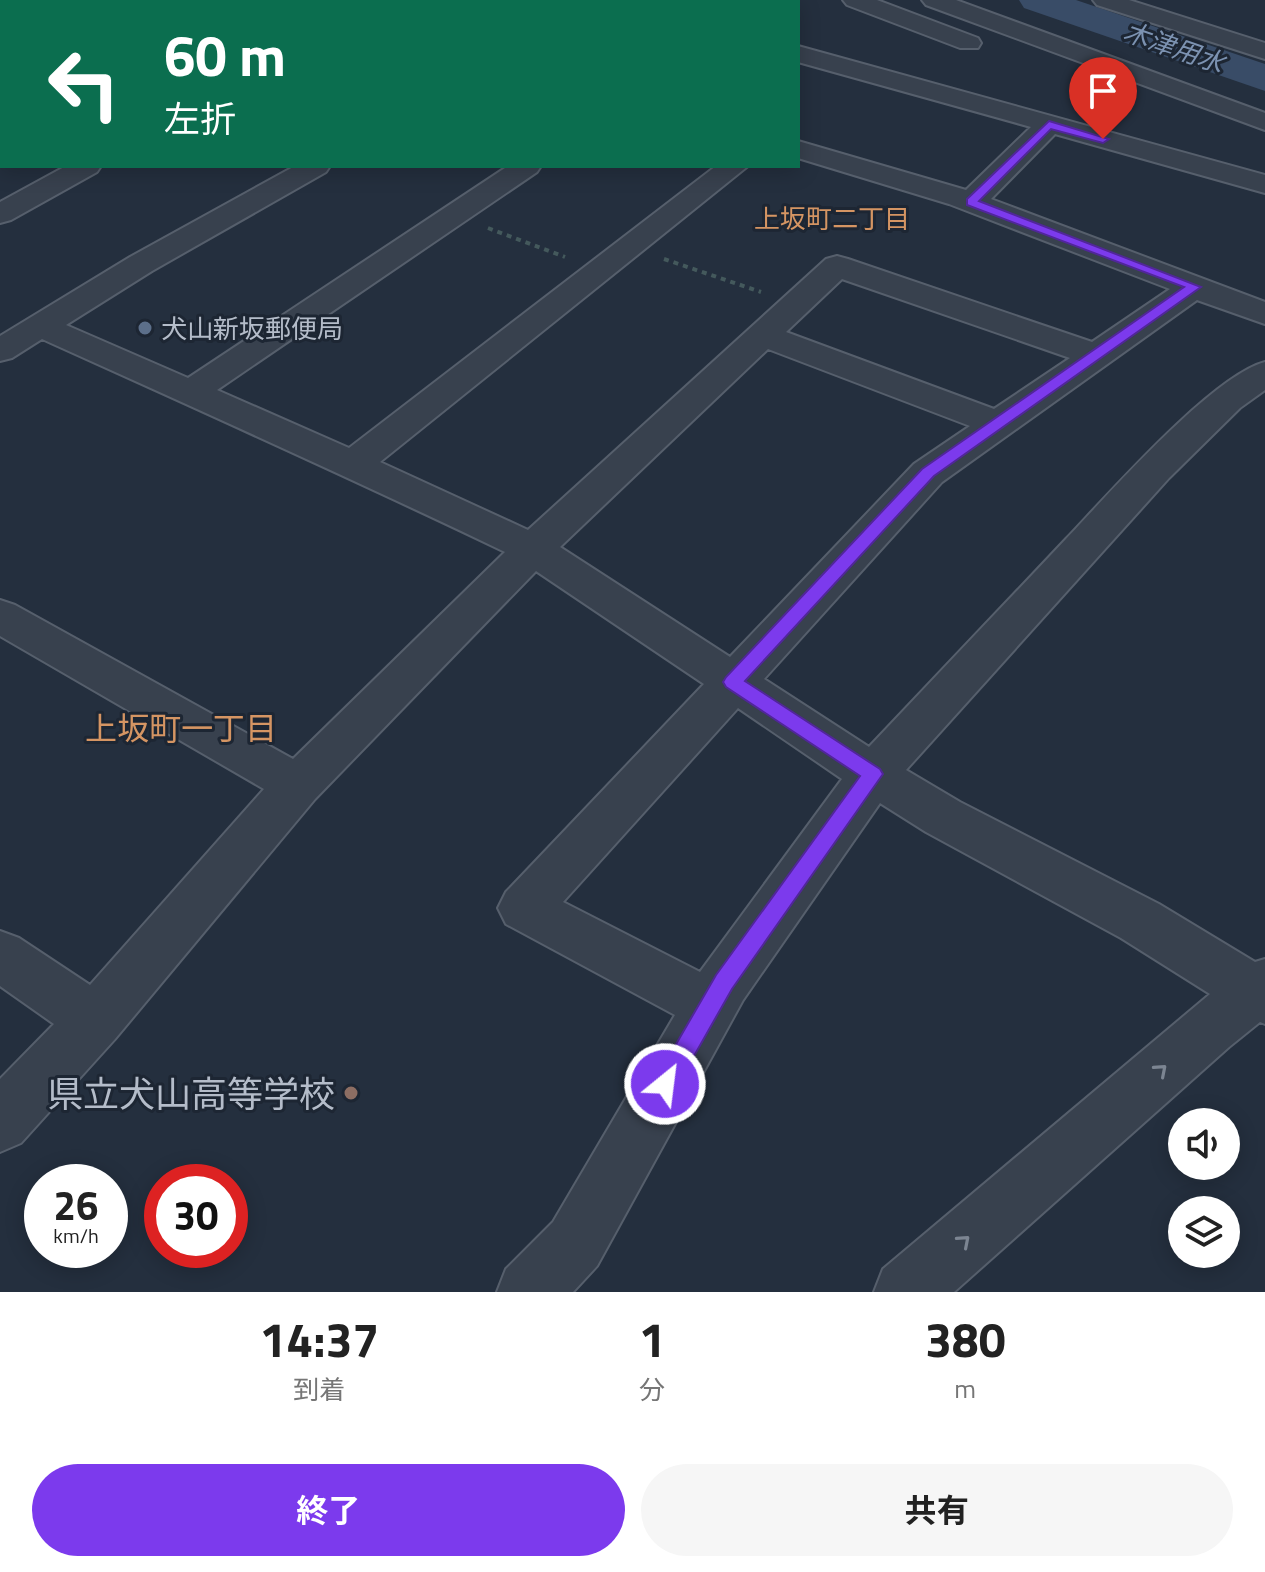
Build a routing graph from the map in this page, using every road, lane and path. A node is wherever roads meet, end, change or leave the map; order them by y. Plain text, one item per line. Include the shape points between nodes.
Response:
1 (855, 0) edge
2 (934, 0) edge
3 (997, 0) edge
4 (1105, 0) edge
5 (1265, 51) edge
6 (996, 54) dead end
7 (800, 55) edge
8 (1172, 62) dead end
9 (1179, 92) junction
10 (1152, 104) dead end
11 (1265, 122) edge
12 (1049, 125) junction
13 (800, 150) edge
14 (83, 168) edge
15 (313, 168) edge
16 (515, 168) edge
17 (731, 168) edge
18 (0, 177) edge
19 (1265, 184) edge
20 (36, 194) junction
21 (971, 202) junction
22 (0, 214) edge
23 (454, 216) junction
24 (631, 247) junction
25 (600, 270) junction
26 (1194, 287) junction
27 (795, 305) junction
28 (1265, 314) edge
29 (38, 325) junction
30 (762, 335) junction
31 (0, 351) edge
32 (1096, 355) junction
33 (1265, 373) edge
34 (188, 394) junction
35 (996, 423) junction
36 (353, 464) junction
37 (533, 549) junction
38 (0, 616) edge
39 (732, 682) junction
40 (873, 774) junction
41 (298, 785) junction
42 (0, 955) edge
43 (1262, 991) edge
44 (710, 1005) junction
45 (95, 1020) junction
46 (0, 1122) edge
47 (529, 1292) edge
48 (906, 1292) edge

1 - 6 street
2 - 9 street
3 - 8 street via 1111,40 1124,51
4 - 5 street
7 - 12 street
9 - 10 street
9 - 11 street
12 - 19 street
12 - 21 street
13 - 21 street
14 - 20 street
15 - 29 street
16 - 23 street
17 - 24 street
18 - 20 street
20 - 22 street
21 - 26 street
23 - 25 path
23 - 34 street
24 - 25 street
24 - 27 path
25 - 36 street
26 - 28 street
26 - 32 street
27 - 30 street
27 - 32 street via 837,266
29 - 31 street
29 - 34 street
30 - 35 street
30 - 37 street
32 - 35 street
33 - 40 street via 1227,400 1155,469
34 - 36 street
35 - 39 street via 928,473
36 - 37 street
37 - 39 street
37 - 41 street
38 - 41 street
39 - 40 street
39 - 44 street via 524,908
40 - 43 street
40 - 44 street
41 - 45 street
42 - 45 street
48 -> 43 street
44 - 47 street via 575,1244
45 - 46 street

